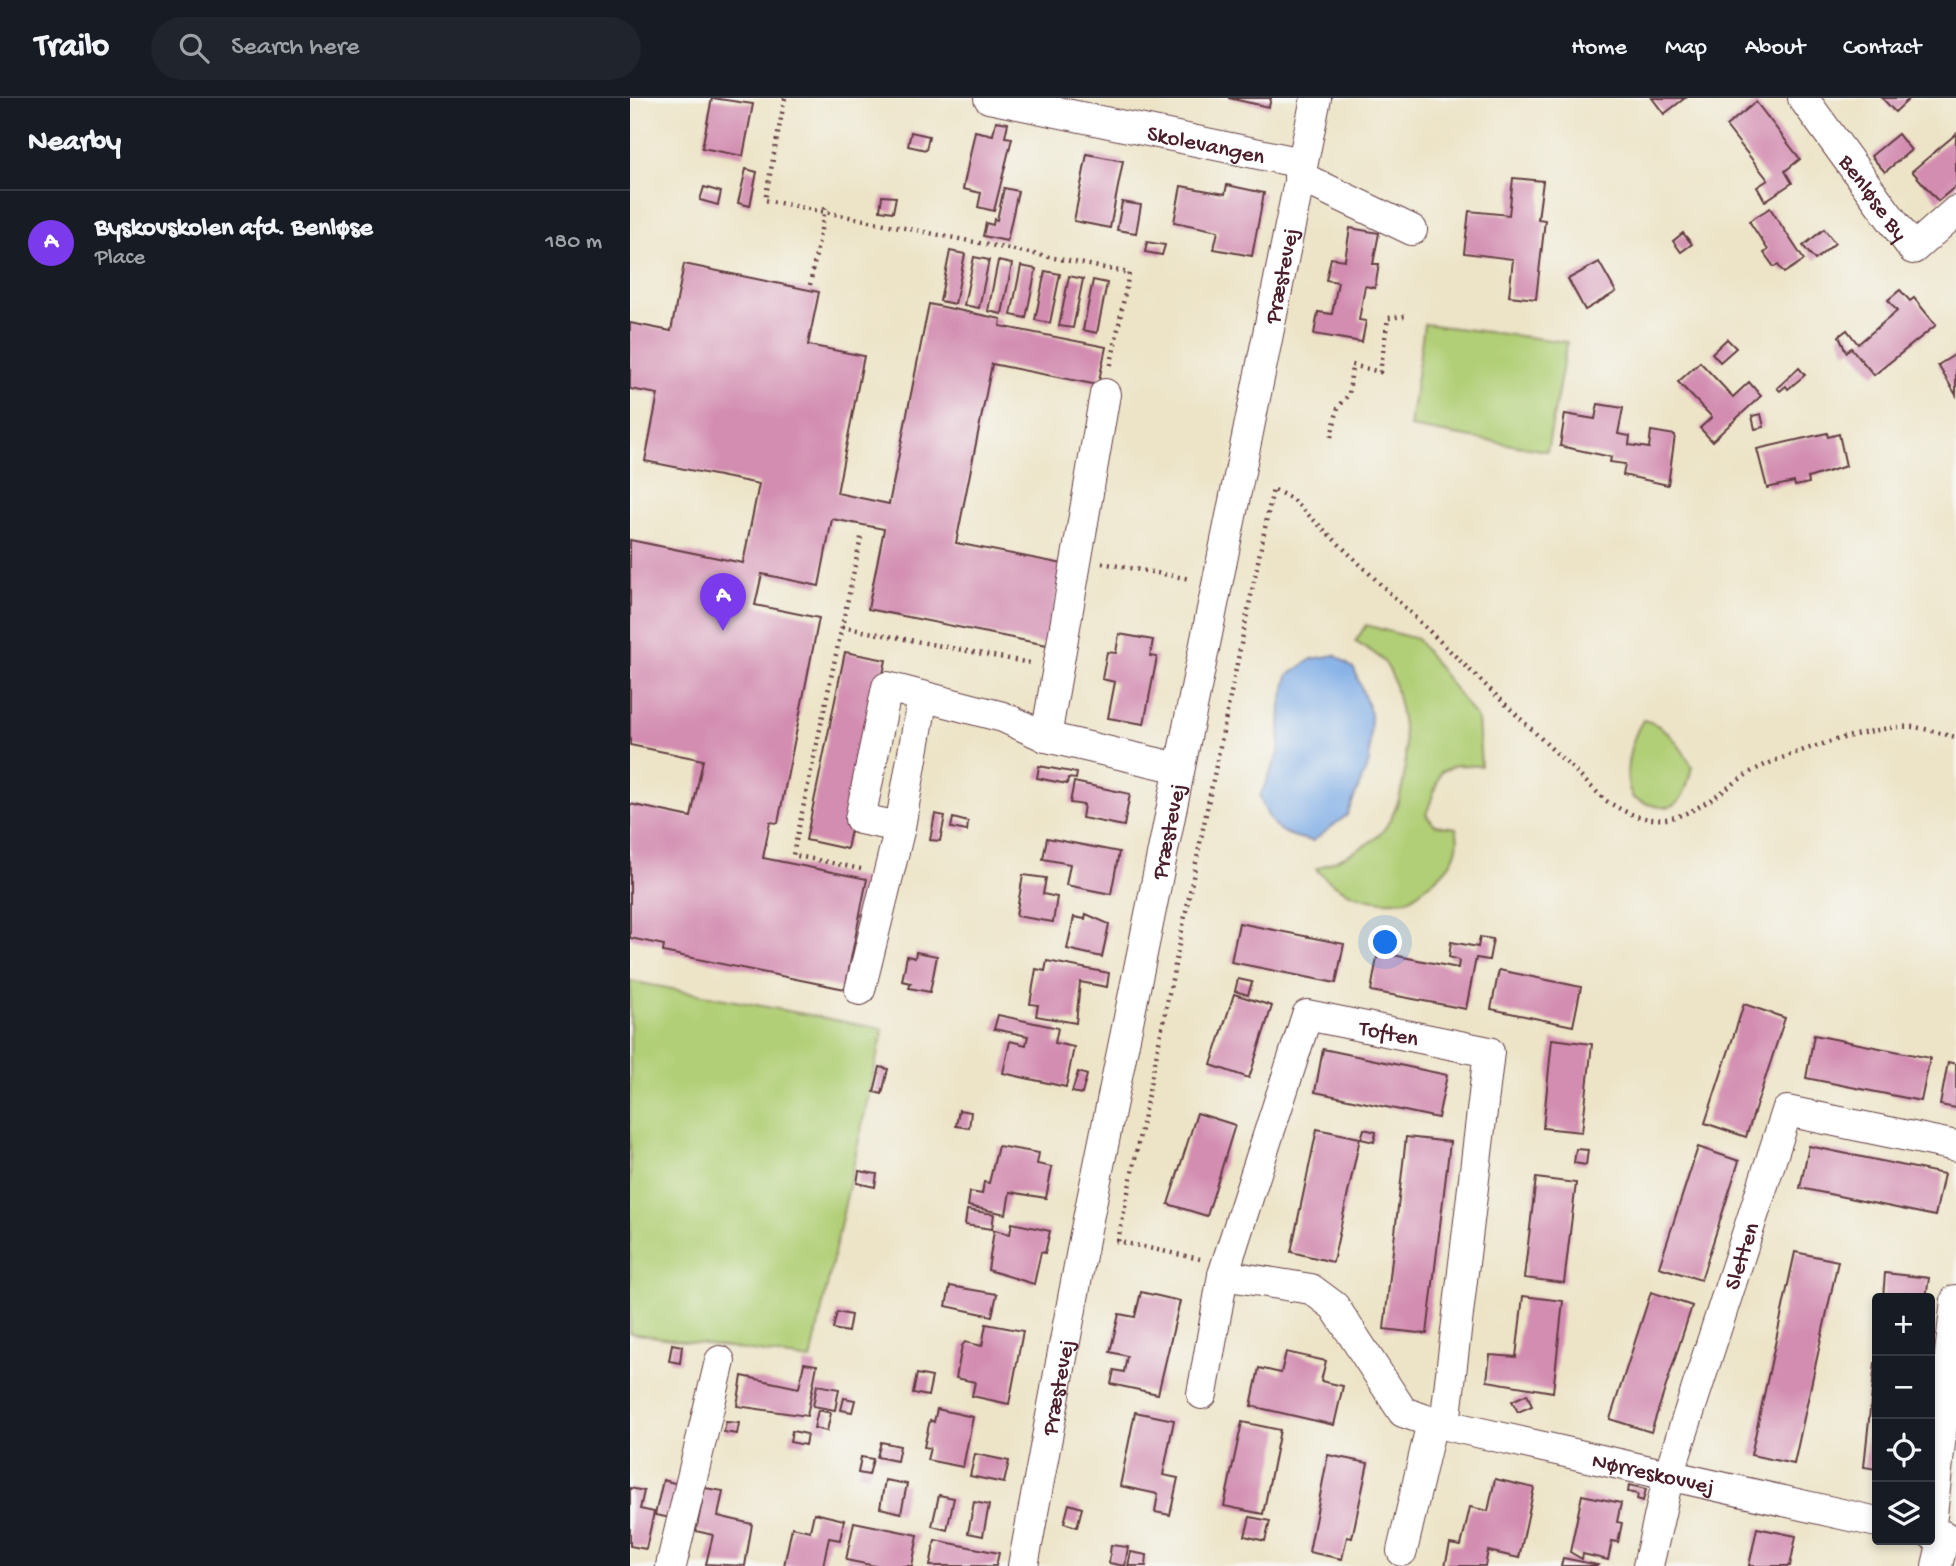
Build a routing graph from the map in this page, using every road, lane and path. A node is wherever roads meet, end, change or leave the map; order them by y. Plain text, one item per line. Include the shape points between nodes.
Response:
1 (785, 98) edge
2 (989, 98) edge
3 (1316, 98) edge
4 (1803, 98) edge
5 (1300, 170) junction
6 (826, 204) dead end
7 (1956, 211) edge
8 (825, 212) junction
9 (1412, 230) dead end
10 (810, 285) dead end
11 (1405, 316) dead end
12 (1105, 394) joint
13 (1331, 437) dead end
14 (862, 533) dead end
15 (1079, 558) junction
16 (1216, 584) junction
17 (1253, 590) junction
18 (842, 626) junction
19 (1059, 669) junction
20 (923, 696) junction
21 (1046, 737) junction
22 (1956, 737) edge
23 (1179, 768) junction
24 (900, 827) junction
25 (890, 874) junction
26 (860, 990) dead end
27 (1956, 1146) edge
28 (1085, 1234) junction
29 (1118, 1241) junction
30 (1223, 1275) junction
31 (1956, 1300) edge
32 (720, 1361) dead end
33 (1202, 1394) dead end
34 (1439, 1423) junction
35 (1669, 1474) junction
36 (1872, 1521) edge
37 (1940, 1533) edge
38 (1402, 1551) dead end
39 (671, 1566) edge
40 (1023, 1566) edge
41 (1648, 1566) edge
42 (1937, 1566) edge

1 - 8 path via 765,200
2 - 5 street, Skolevangen
3 - 5 street, Præstevej
4 - 7 street, Benløse By via 1913,248
5 - 9 street, Skolevangen
5 - 16 street, Præstevej
6 - 8 path
8 - 10 path
8 - 12 path via 1129,273
11 - 13 path via 1388,318 1380,372 1352,365 1349,394 1338,408
12 - 15 street
14 - 18 path
15 - 16 path
15 - 19 street
16 - 17 path
16 - 23 street, Præstevej
17 - 22 path via 1273,489 1292,499 1605,800 1627,814 1665,818 1689,812 1753,771 1801,750 1861,735 1912,727
17 - 29 path
18 - 19 path
18 - 25 path via 793,855
19 - 21 street
20 - 21 street via 1003,717
20 - 24 street
20 - 24 street via 887,687 860,819
21 - 23 street
23 - 28 street, Præstevej
24 - 25 street
25 - 26 street
27 - 35 street, Sletten via 1787,1111
28 - 29 path
28 - 40 street, Præstevej
29 - 30 path via 1206,1261
30 - 33 street, Toften
30 - 34 street, Nørreskovvej via 1311,1289 1334,1306 1404,1412
30 - 34 street, Toften via 1307,1015 1489,1052
31 - 37 street
32 - 39 street
34 - 35 street, Nørreskovvej
34 - 38 street
35 - 36 street, Nørreskovvej
35 - 41 street, Sletten
37 - 42 street

